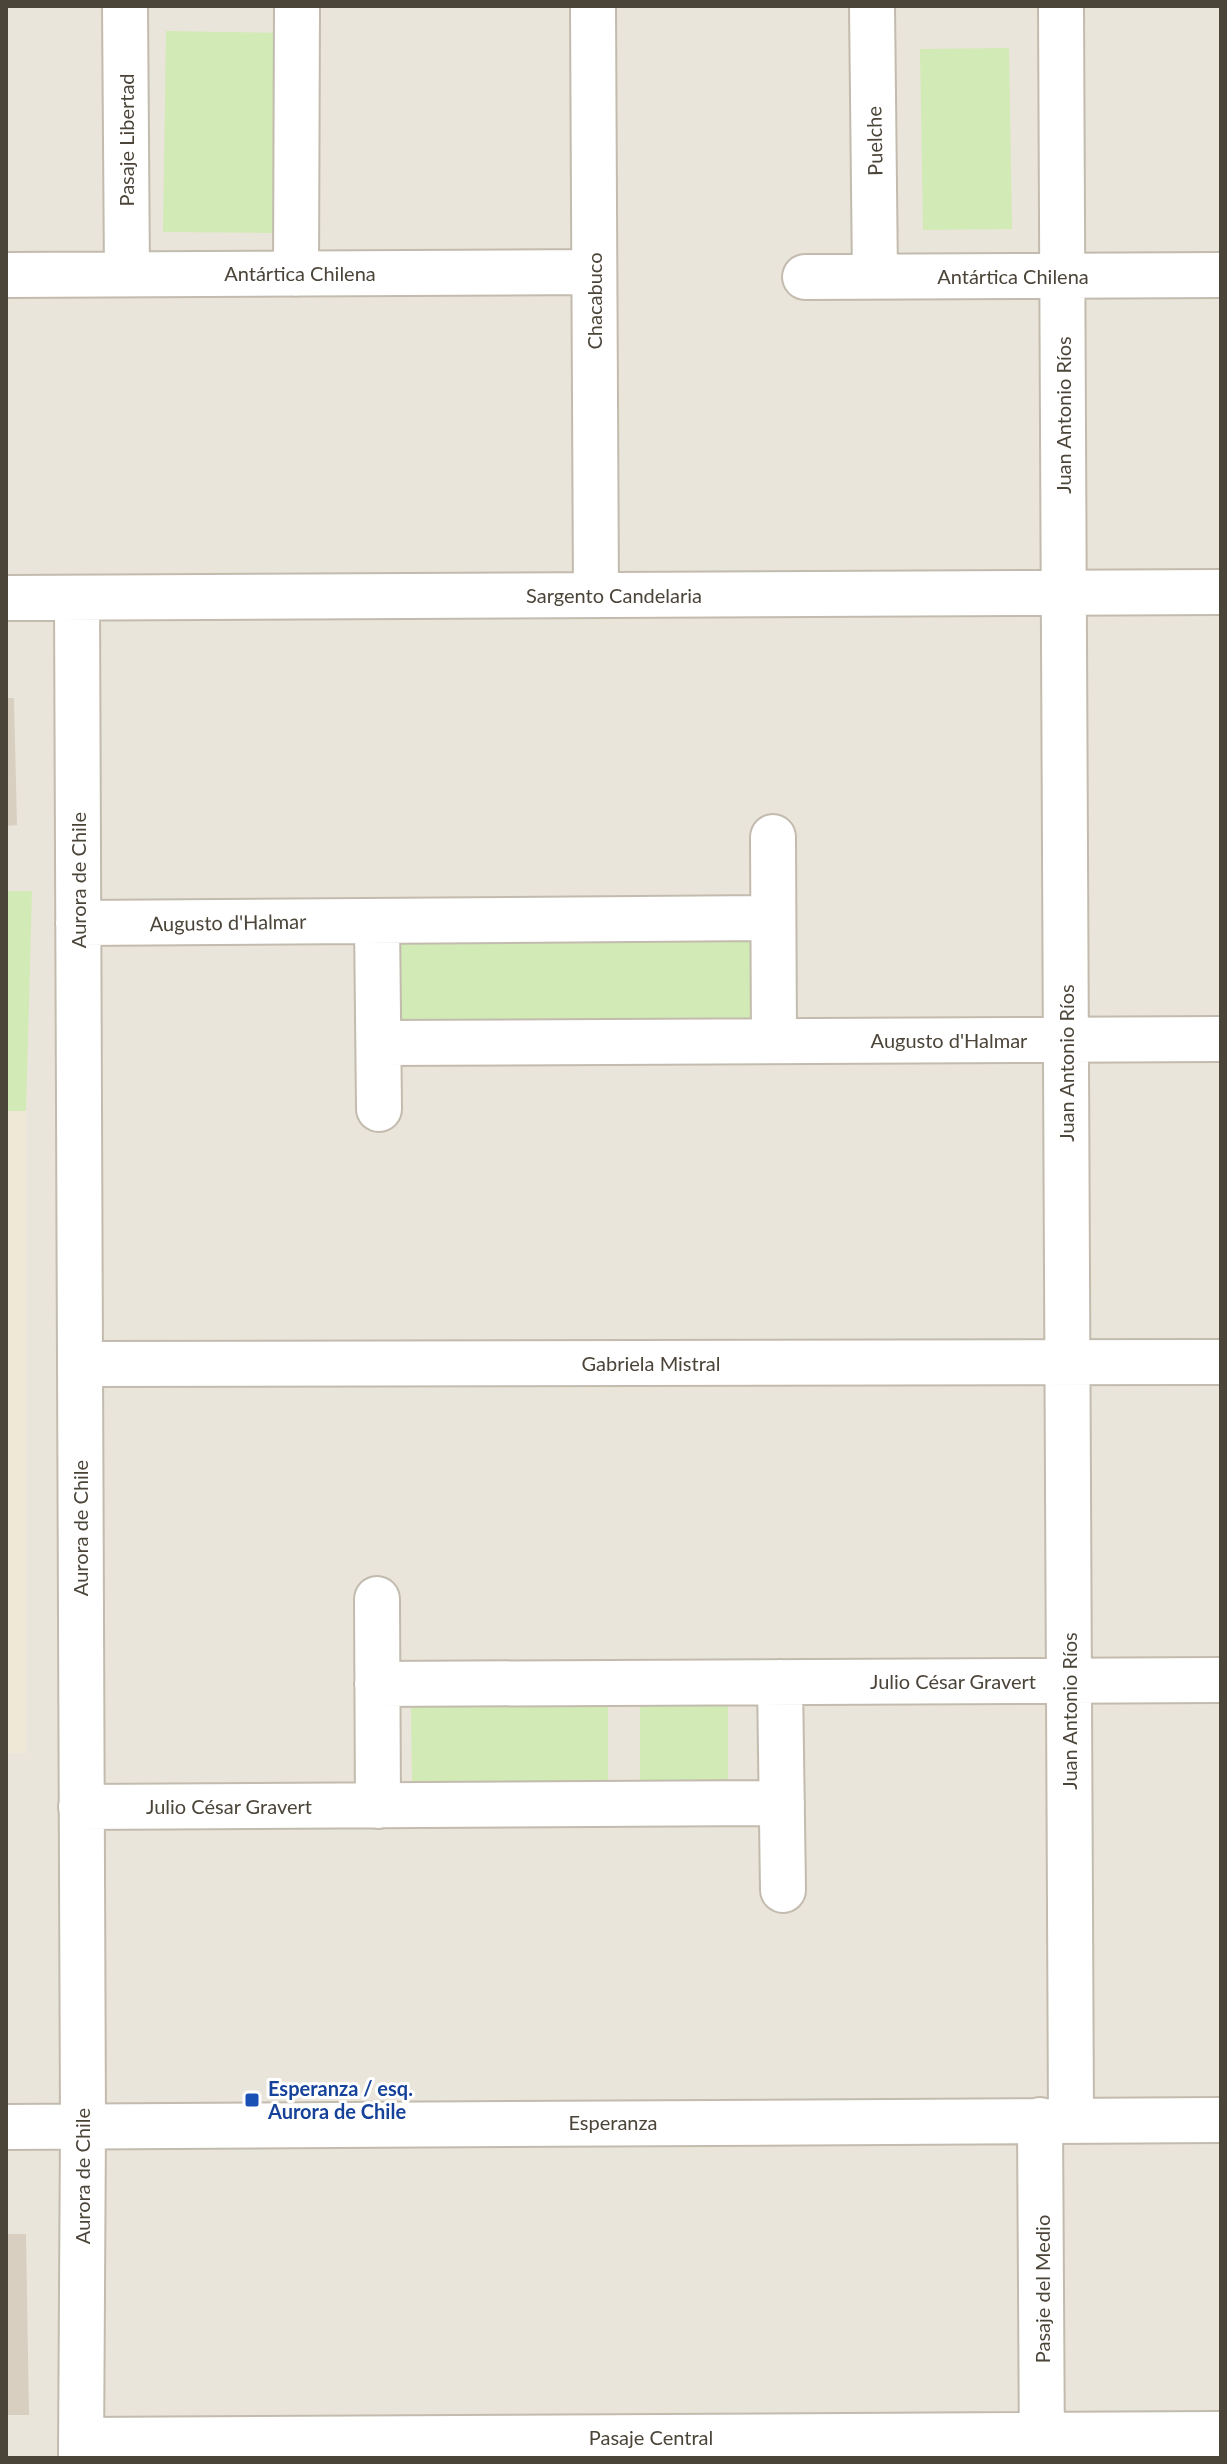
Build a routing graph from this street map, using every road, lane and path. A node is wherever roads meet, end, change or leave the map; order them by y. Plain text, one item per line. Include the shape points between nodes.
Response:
1 (125, 6) edge
2 (297, 6) edge
3 (593, 6) edge
4 (872, 6) edge
5 (1061, 6) edge
6 (594, 272) junction
7 (127, 274) junction
8 (296, 274) junction
9 (6, 275) edge
10 (1221, 275) edge
11 (875, 276) junction
12 (1063, 276) junction
13 (805, 277) dead end
14 (1221, 592) edge
15 (1064, 593) junction
16 (596, 595) junction
17 (6, 598) edge
18 (77, 598) junction
19 (773, 837) dead end
20 (773, 918) junction
21 (377, 921) junction
22 (78, 923) junction
23 (1221, 1039) edge
24 (1066, 1040) junction
25 (774, 1041) junction
26 (379, 1043) junction
27 (379, 1109) dead end
28 (1067, 1362) junction
29 (1221, 1362) edge
30 (80, 1364) junction
31 (377, 1599) dead end
32 (1221, 1680) edge
33 (1069, 1681) junction
34 (780, 1682) junction
35 (377, 1684) junction
36 (782, 1803) junction
37 (378, 1806) junction
38 (81, 1807) junction
39 (783, 1890) dead end
40 (1056, 2120) junction
41 (1221, 2120) edge
42 (83, 2126) junction
43 (6, 2127) edge
44 (1221, 2434) edge
45 (1042, 2446) edge
46 (81, 2449) edge

1 - 7 street, Pasaje Libertad
2 - 8 street
3 - 6 street, Chacabuco
4 - 11 street, Puelche
5 - 12 street, Juan Antonio Ríos
6 - 8 street, Antártica Chilena
6 - 16 street, Chacabuco
7 - 8 street, Antártica Chilena
7 - 9 street, Antártica Chilena
10 - 12 street, Antártica Chilena
11 - 12 street, Antártica Chilena
11 - 13 street, Antártica Chilena
12 - 15 street, Juan Antonio Ríos
14 - 15 street, Sargento Candelaria
15 - 16 street, Sargento Candelaria
15 - 24 street, Juan Antonio Ríos
16 - 18 street, Sargento Candelaria
17 - 18 street, Sargento Candelaria
18 - 22 street, Aurora de Chile
19 - 20 street
20 - 21 street, Augusto d'Halmar
20 - 25 street
21 - 22 street, Augusto d'Halmar
21 - 26 street
22 - 30 street, Aurora de Chile
23 - 24 street, Augusto d'Halmar
24 - 25 street, Augusto d'Halmar
24 - 28 street, Juan Antonio Ríos
25 - 26 street, Augusto d'Halmar
26 - 27 street
28 - 29 street, Gabriela Mistral
28 - 30 street, Gabriela Mistral
28 - 33 street, Juan Antonio Ríos
30 - 38 street, Aurora de Chile
31 - 35 street
32 - 33 street, Julio César Gravert
33 - 34 street, Julio César Gravert
33 - 40 street, Juan Antonio Ríos
34 - 35 street, Julio César Gravert
34 - 36 street
35 - 37 street
36 - 37 street, Julio César Gravert
36 - 39 street
37 - 38 street, Julio César Gravert
38 - 42 street, Aurora de Chile
40 - 41 street, Esperanza
40 - 42 street, Esperanza
40 - 45 street, Pasaje del Medio
42 - 43 street, Esperanza
42 - 46 street, Aurora de Chile
44 - 45 street, Pasaje Central
45 - 46 street, Pasaje Central

